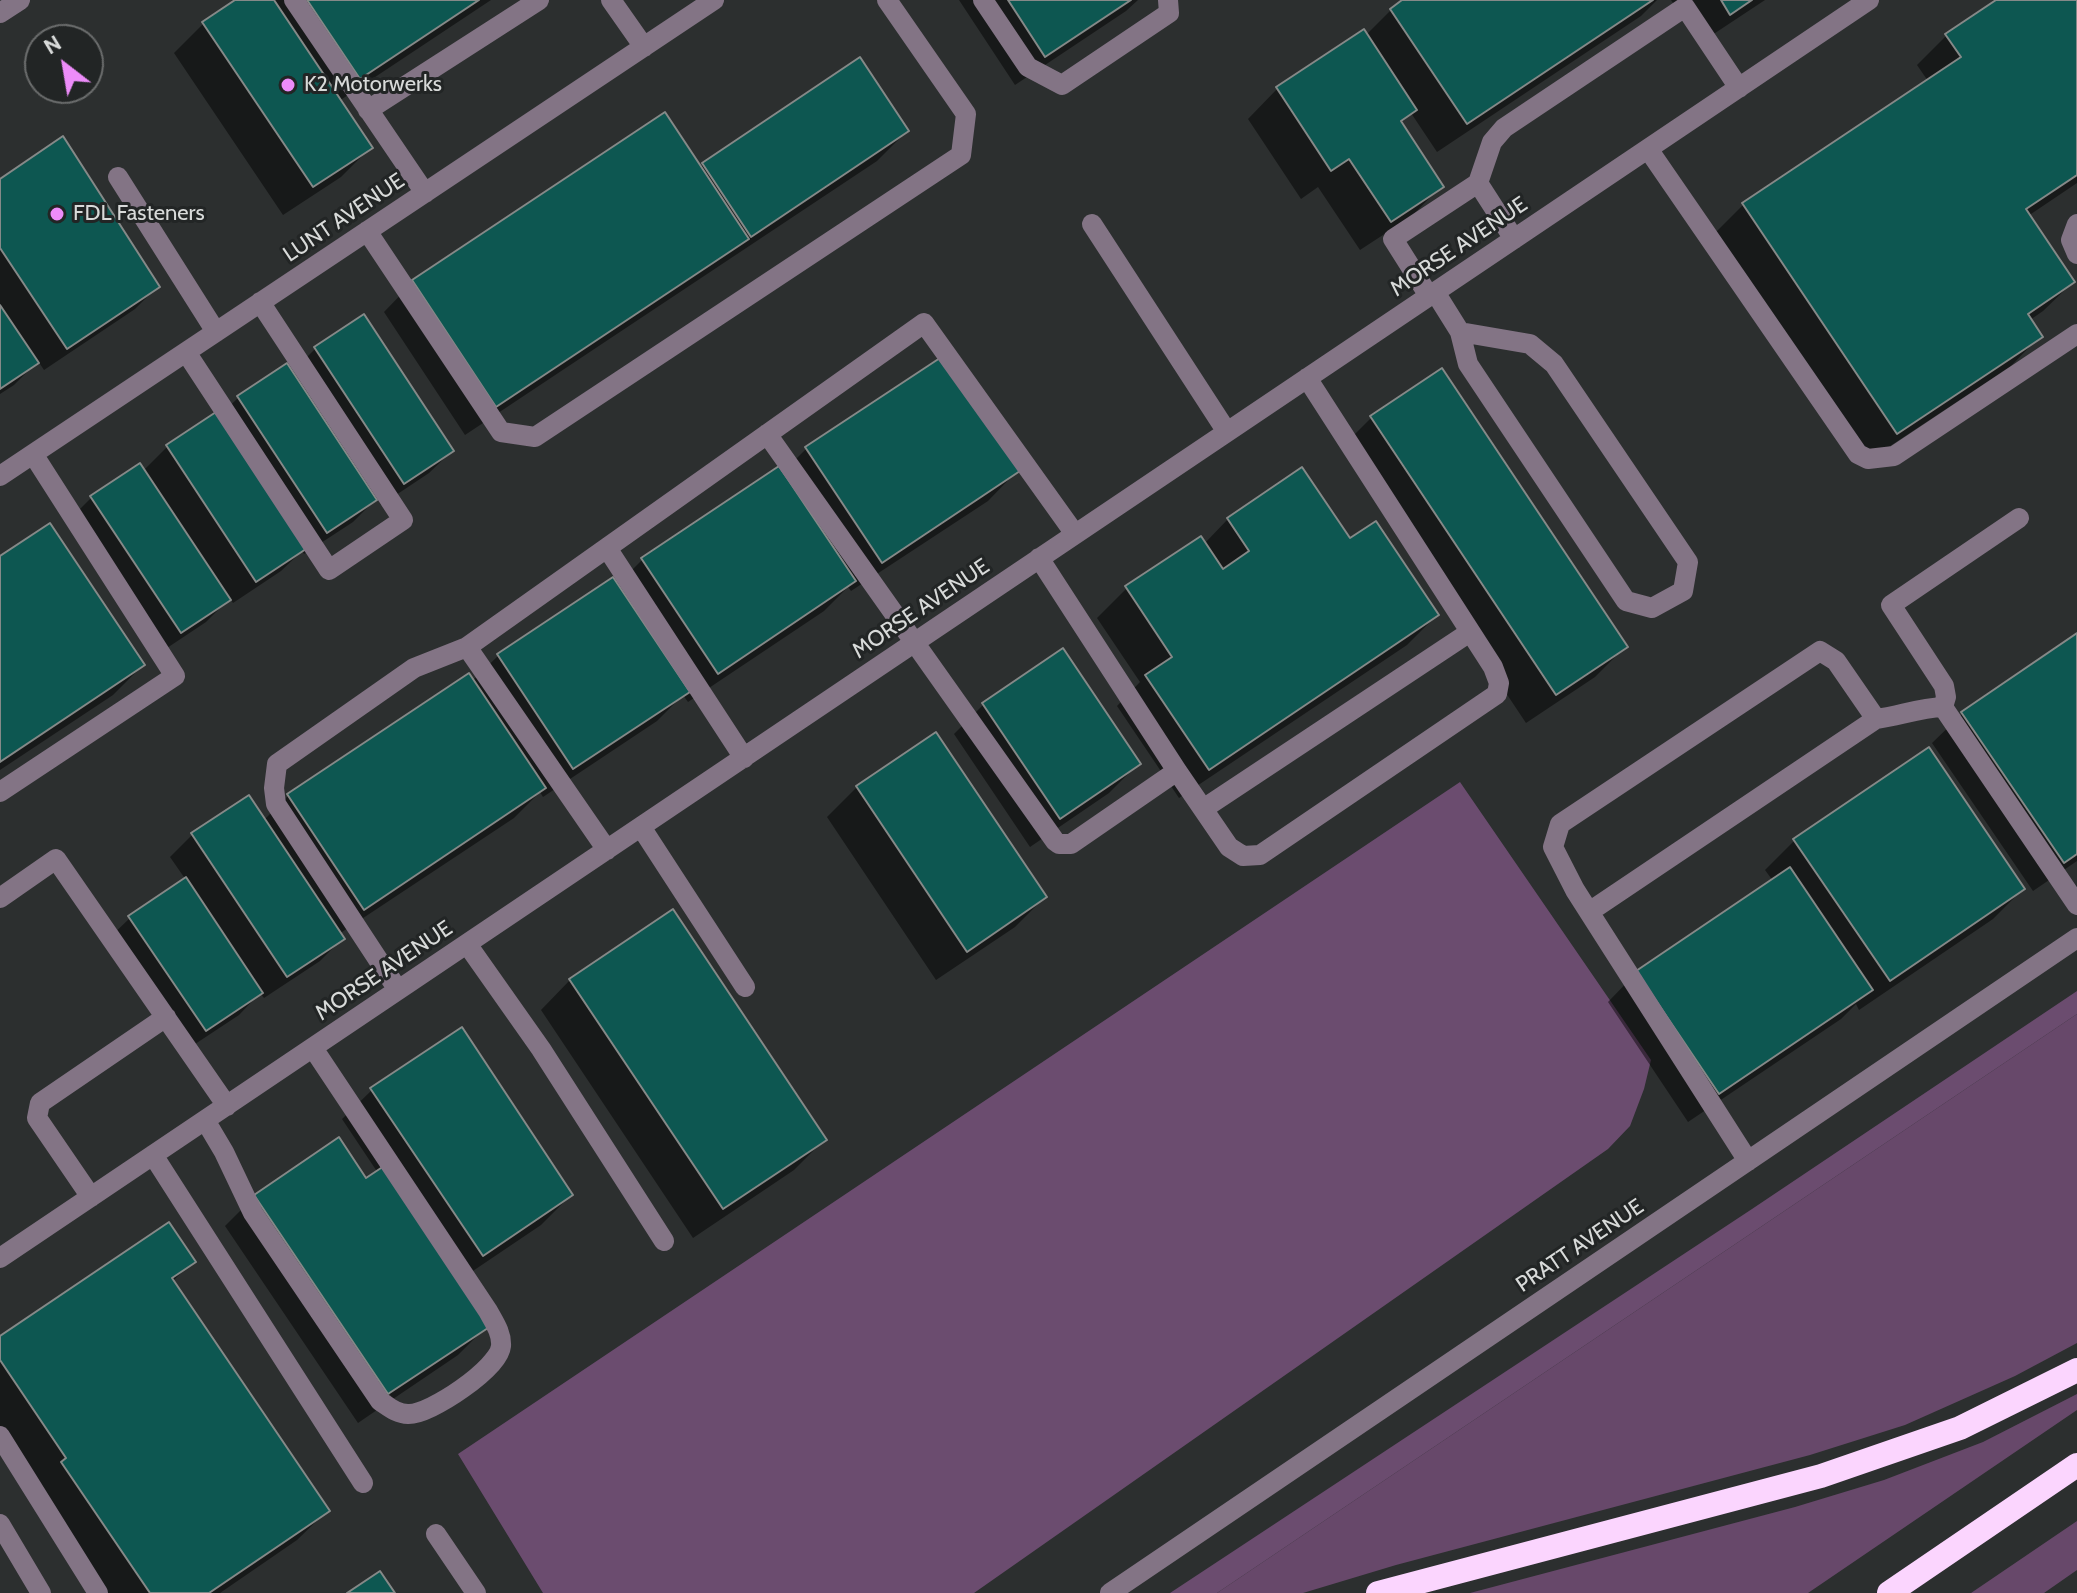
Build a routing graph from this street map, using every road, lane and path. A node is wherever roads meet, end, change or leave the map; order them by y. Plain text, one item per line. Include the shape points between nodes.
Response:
1 (20, 0) edge
2 (294, 0) edge
3 (539, 0) edge
4 (611, 0) edge
5 (714, 0) edge
6 (887, 0) edge
7 (983, 0) edge
8 (1168, 0) edge
9 (1869, 0) edge
10 (0, 13) edge
11 (644, 47) junction
12 (1739, 88) junction
13 (368, 110) junction
14 (1648, 149) junction
15 (118, 177) dead end
16 (1478, 183) junction
17 (425, 193) junction
18 (1092, 224) dead end
19 (2077, 224) edge
20 (367, 231) junction
21 (1514, 239) junction
22 (2077, 254) edge
23 (1432, 294) junction
24 (260, 302) junction
25 (216, 332) junction
26 (1460, 332) junction
27 (2077, 334) edge
28 (186, 352) junction
29 (1307, 378) junction
30 (1227, 432) junction
31 (767, 434) junction
32 (33, 454) junction
33 (0, 476) edge
34 (2019, 518) dead end
35 (1075, 534) junction
36 (607, 548) junction
37 (1039, 558) junction
38 (1470, 632) junction
39 (915, 642) junction
40 (467, 647) junction
41 (1943, 707) junction
42 (1876, 719) junction
43 (744, 758) junction
44 (1177, 771) junction
45 (0, 792) edge
46 (1203, 809) junction
47 (641, 827) junction
48 (607, 850) junction
49 (0, 898) edge
50 (2077, 905) edge
51 (1589, 912) junction
52 (2077, 938) edge
53 (467, 944) junction
54 (745, 987) dead end
55 (398, 990) junction
56 (166, 1017) junction
57 (313, 1048) junction
58 (227, 1106) junction
59 (205, 1120) junction
60 (153, 1155) junction
61 (1748, 1161) junction
62 (91, 1197) junction
63 (664, 1241) dead end
64 (0, 1258) edge
65 (2077, 1370) edge
66 (0, 1436) edge
67 (2077, 1465) edge
68 (363, 1483) dead end
69 (0, 1524) edge
70 (436, 1534) dead end
71 (41, 1593) edge
72 (98, 1593) edge
73 (476, 1593) edge
74 (1110, 1593) edge
75 (1378, 1593) edge
76 (1889, 1593) edge

1 - 10 street
2 - 13 street
3 - 13 street
4 - 11 street
5 - 11 street, LUNT AVENUE
6 - 20 street via 966,114 961,155 535,437 501,432
7 - 8 street via 1028,67 1062,85 1169,13
9 - 12 street, MORSE AVENUE
11 - 17 street, LUNT AVENUE
12 - 14 street, MORSE AVENUE
12 - 16 street via 1685,7 1504,128 1492,142
13 - 17 street
14 - 21 street, MORSE AVENUE
14 - 27 street via 1858,454 1868,459 1894,456
15 - 25 street
16 - 21 street
16 - 23 street via 1393,239
17 - 20 street, LUNT AVENUE
18 - 30 street
19 - 22 street via 2071,240
20 - 24 street, LUNT AVENUE
21 - 23 street, MORSE AVENUE
23 - 26 street
23 - 29 street, MORSE AVENUE
24 - 25 street, LUNT AVENUE
24 - 28 street via 403,520 329,570
25 - 28 street, LUNT AVENUE
26 - 26 street via 1468,364 1626,601 1652,608 1683,591 1688,562 1554,364 1530,344
28 - 32 street, LUNT AVENUE
29 - 30 street, MORSE AVENUE
29 - 38 street
30 - 35 street, MORSE AVENUE
31 - 35 street via 924,323
31 - 36 street
31 - 39 street
32 - 33 street, LUNT AVENUE
32 - 45 street via 175,676
34 - 41 street via 1891,605 1944,686
35 - 37 street, MORSE AVENUE
36 - 40 street
36 - 43 street
37 - 39 street, MORSE AVENUE
37 - 44 street
38 - 46 street
38 - 46 street via 1493,667 1497,694 1260,855 1243,856 1229,847
39 - 43 street, MORSE AVENUE
39 - 44 street via 1059,844 1071,844
40 - 48 street
40 - 55 street via 414,668 277,764 276,804
41 - 42 street
41 - 50 street
42 - 51 street
42 - 51 street via 1836,661 1820,651 1560,824 1553,847
43 - 47 street, MORSE AVENUE
44 - 46 street
47 - 48 street, MORSE AVENUE
47 - 54 street
48 - 53 street, MORSE AVENUE
49 - 56 street via 56,859
51 - 61 street
52 - 61 street, PRATT AVENUE
53 - 55 street, MORSE AVENUE
53 - 63 street
55 - 57 street, MORSE AVENUE
56 - 58 street
56 - 62 street via 40,1103 37,1118
57 - 58 street, MORSE AVENUE
57 - 59 street via 499,1331 496,1361 459,1391 433,1408 409,1414 380,1401 253,1213
58 - 59 street, MORSE AVENUE
59 - 60 street, MORSE AVENUE
60 - 62 street, MORSE AVENUE
60 - 68 street
61 - 74 street, PRATT AVENUE
62 - 64 street, MORSE AVENUE
65 - 75 highway via 1960,1428 1821,1476
66 - 72 street
67 - 76 highway
69 - 71 street
70 - 73 street

